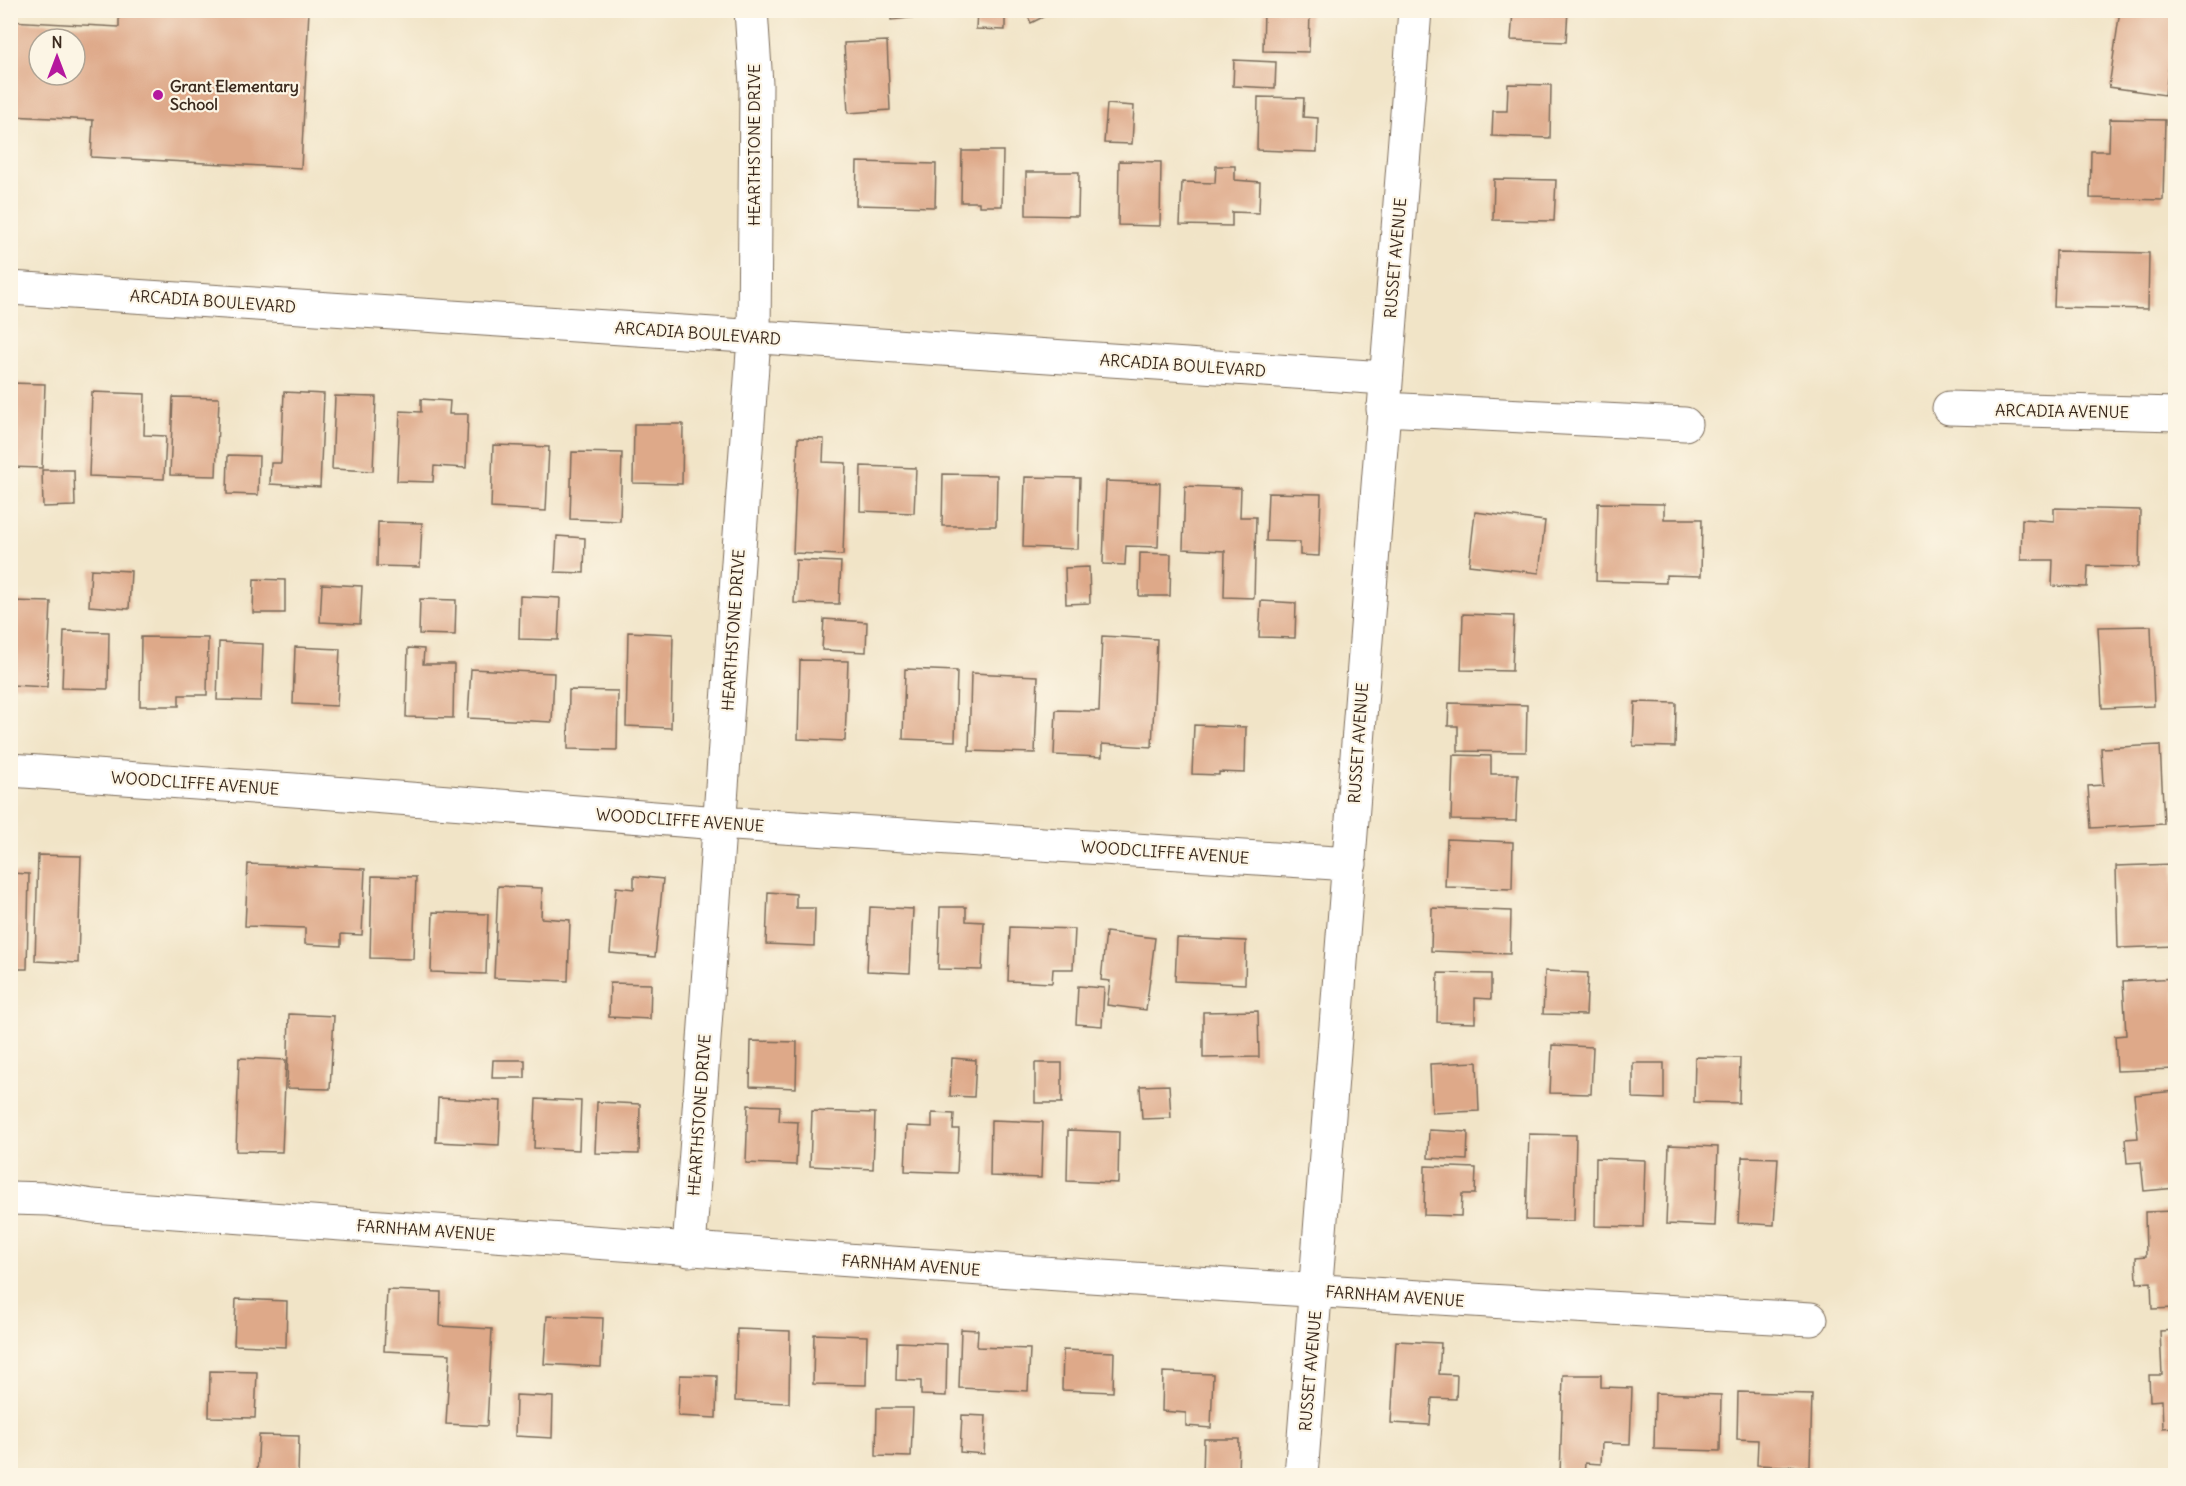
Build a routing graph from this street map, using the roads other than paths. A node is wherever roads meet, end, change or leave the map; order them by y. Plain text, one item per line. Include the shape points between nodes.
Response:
1 (750, 10) edge
2 (1415, 10) edge
3 (10, 288) edge
4 (754, 338) junction
5 (1384, 393) junction
6 (1949, 408) dead end
7 (2175, 414) edge
8 (1685, 424) dead end
9 (10, 770) edge
10 (719, 823) junction
11 (1350, 864) junction
12 (10, 1198) edge
13 (689, 1250) junction
14 (1316, 1292) junction
15 (1811, 1319) dead end
16 (1301, 1476) edge

1 - 4 street, HEARTHSTONE DRIVE via 756,84
2 - 5 street, RUSSET AVENUE
3 - 4 street, ARCADIA BOULEVARD
4 - 5 street, ARCADIA BOULEVARD via 893,345
4 - 10 street, HEARTHSTONE DRIVE
5 - 8 street, ARCADIA BOULEVARD
5 - 11 street, RUSSET AVENUE
6 - 7 street, ARCADIA AVENUE
9 - 10 street, WOODCLIFFE AVENUE
10 - 11 street, WOODCLIFFE AVENUE
10 - 13 street, HEARTHSTONE DRIVE
11 - 14 street, RUSSET AVENUE
12 - 13 street, FARNHAM AVENUE
13 - 14 street, FARNHAM AVENUE
14 - 15 street, FARNHAM AVENUE
14 - 16 street, RUSSET AVENUE

